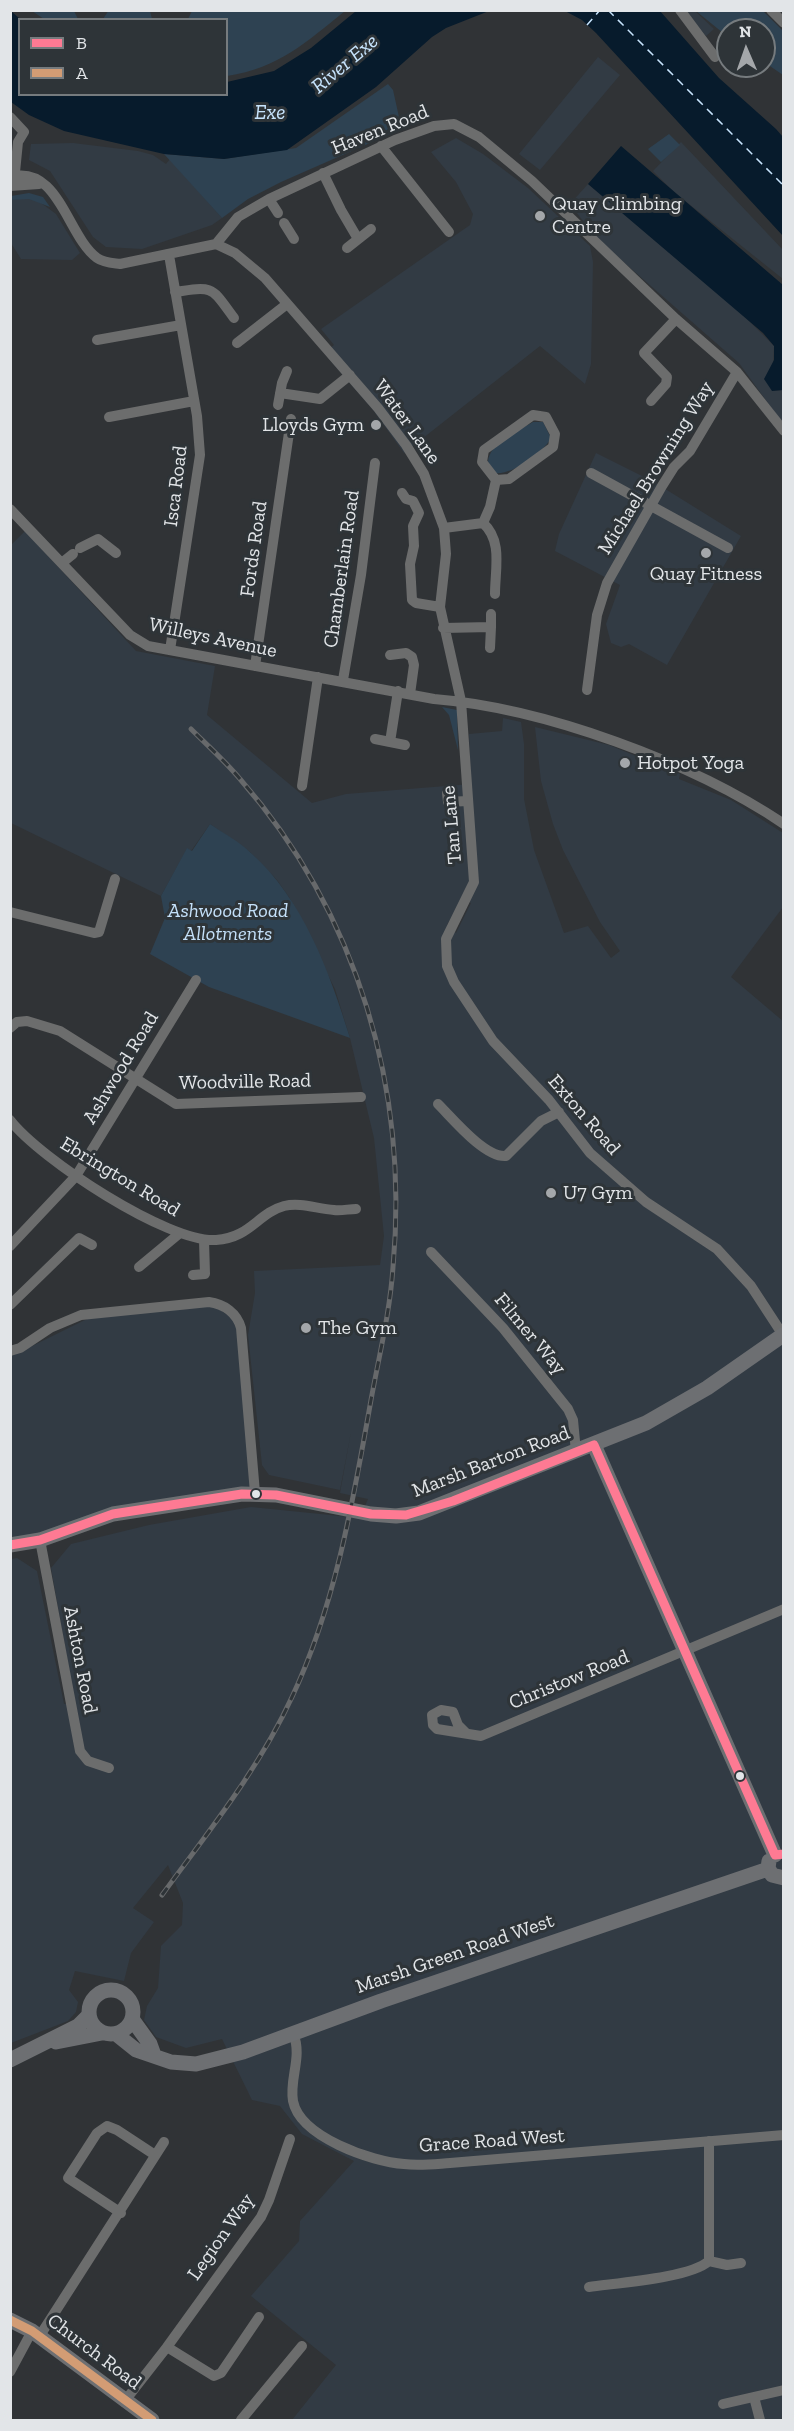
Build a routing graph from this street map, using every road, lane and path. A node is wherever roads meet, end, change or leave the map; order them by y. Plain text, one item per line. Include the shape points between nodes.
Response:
1 (680, 10) edge
2 (771, 10) edge
3 (783, 23) edge
4 (715, 57) dead end
5 (14, 121) edge
6 (381, 146) junction
7 (323, 173) junction
8 (12, 174) edge
9 (10, 186) edge
10 (50, 190) junction
11 (269, 199) junction
12 (371, 229) dead end
13 (449, 232) dead end
14 (294, 239) dead end
15 (358, 239) junction
16 (216, 244) junction
17 (347, 248) dead end
18 (169, 255) junction
19 (176, 292) junction
20 (287, 304) junction
21 (234, 318) dead end
22 (676, 319) junction
23 (181, 325) junction
24 (97, 340) dead end
25 (237, 343) dead end
26 (635, 344) dead end
27 (644, 353) junction
28 (287, 371) dead end
29 (738, 372) junction
30 (350, 375) junction
31 (280, 393) junction
32 (194, 401) junction
33 (651, 401) dead end
34 (278, 405) dead end
35 (109, 417) dead end
36 (291, 419) dead end
37 (783, 431) edge
38 (375, 463) dead end
39 (591, 473) dead end
40 (496, 480) junction
41 (402, 493) dead end
42 (652, 505) junction
43 (10, 509) edge
44 (483, 523) junction
45 (444, 528) junction
46 (728, 548) dead end
47 (116, 553) dead end
48 (63, 562) junction
49 (495, 594) dead end
50 (440, 607) junction
51 (491, 614) dead end
52 (491, 627) junction
53 (443, 628) junction
54 (490, 648) dead end
55 (170, 650) junction
56 (390, 655) dead end
57 (255, 666) junction
58 (318, 677) junction
59 (343, 680) junction
60 (587, 690) dead end
61 (398, 691) junction
62 (410, 694) junction
63 (461, 701) junction
64 (375, 739) dead end
65 (390, 742) junction
66 (405, 745) dead end
67 (302, 786) dead end
68 (447, 793) dead end
69 (467, 801) junction
70 (783, 824) edge
71 (115, 879) dead end
72 (10, 912) edge
73 (446, 939) joint
74 (196, 980) dead end
75 (10, 1028) edge
76 (136, 1079) junction
77 (361, 1097) dead end
78 (438, 1104) dead end
79 (559, 1112) junction
80 (10, 1120) edge
81 (76, 1176) junction
82 (357, 1209) dead end
83 (180, 1233) junction
84 (204, 1240) junction
85 (92, 1245) dead end
86 (10, 1246) edge
87 (431, 1252) dead end
88 (138, 1267) dead end
89 (193, 1275) dead end
90 (10, 1305) edge
91 (783, 1335) edge
92 (10, 1351) edge
93 (594, 1445) junction
94 (576, 1452) junction
95 (255, 1493) junction
96 (40, 1540) junction
97 (10, 1545) edge
98 (783, 1609) edge
99 (684, 1652) junction
100 (466, 1733) dead end
101 (109, 1768) dead end
102 (775, 1860) edge
103 (783, 1878) edge
104 (89, 2015) junction
105 (132, 2019) junction
106 (109, 2033) junction
107 (293, 2033) junction
108 (42, 2044) junction
109 (154, 2055) junction
110 (10, 2060) edge
111 (783, 2135) edge
112 (290, 2139) dead end
113 (709, 2141) junction
114 (164, 2142) dead end
115 (155, 2155) junction
116 (121, 2213) junction
117 (709, 2261) junction
118 (741, 2263) dead end
119 (589, 2287) dead end
120 (259, 2317) dead end
121 (10, 2320) edge
122 (36, 2334) junction
123 (302, 2346) dead end
124 (167, 2347) junction
125 (10, 2372) edge
126 (783, 2390) edge
127 (754, 2397) junction
128 (124, 2402) junction
129 (723, 2404) dead end
130 (152, 2421) edge
131 (241, 2421) edge
132 (760, 2421) edge

1 - 4 street
2 - 3 street
5 - 8 street via 24,132 18,142
6 - 7 street, Haven Road
6 - 13 street
6 - 22 street, Haven Road via 445,124 469,131 532,181
7 - 11 street, Haven Road
7 - 15 street
8 - 10 street via 33,177
9 - 10 street via 36,182
10 - 18 street via 99,259 120,264
11 - 14 street
11 - 16 street, Haven Road via 238,217
12 - 15 street
15 - 17 street
16 - 18 street
16 - 20 street, Water Lane via 251,265
18 - 19 street, Isca Road
19 - 21 street via 206,288 216,293
19 - 23 street, Isca Road
20 - 25 street
20 - 30 street, Water Lane
22 - 27 street
22 - 29 street, Haven Road
23 - 24 street
23 - 32 street, Isca Road
26 - 27 street
27 - 33 street via 668,377
28 - 31 street
29 - 37 street, Haven Road
29 - 42 street, Michael Browning Way
30 - 31 street via 321,399
30 - 45 street, Water Lane via 424,474
31 - 34 street
32 - 35 street
32 - 55 street, Isca Road via 200,455
36 - 57 street, Fords Road via 283,435
38 - 59 street, Chamberlain Road
39 - 42 street
40 - 40 street via 482,462 484,450 533,415 546,417 555,434 553,447 508,478
40 - 44 street
41 - 50 street via 420,513 414,526 410,564 412,600
42 - 46 street
42 - 60 street, Michael Browning Way via 603,594
43 - 48 street, Willeys Avenue
44 - 45 street
44 - 49 street via 495,537
45 - 50 street, Water Lane via 447,554
47 - 48 street via 98,539
48 - 55 street, Willeys Avenue via 136,640
50 - 53 street, Water Lane
51 - 52 street
52 - 53 street
52 - 54 street
53 - 63 street, Water Lane
55 - 57 street, Willeys Avenue
56 - 62 street via 406,653 412,657
57 - 58 street, Willeys Avenue
58 - 59 street, Willeys Avenue
58 - 67 street
59 - 61 street, Willeys Avenue
61 - 62 street, Willeys Avenue
61 - 65 street
62 - 63 street, Willeys Avenue
63 - 69 street, Tan Lane
63 - 70 street via 604,738 752,802
64 - 65 street
65 - 66 street
68 - 69 street via 448,802
69 - 73 street, Tan Lane via 474,882
71 - 72 street via 99,932
73 - 79 street, Exton Road via 447,966 472,1012 493,1041
74 - 76 street, Ashwood Road
75 - 76 street, Woodville Road via 27,1021 60,1031
76 - 77 street, Woodville Road via 176,1104
76 - 81 street, Ashwood Road
78 - 79 street via 486,1150 499,1156 506,1155 541,1121
79 - 91 street, Exton Road via 590,1153 612,1174 666,1217 717,1248 751,1286
80 - 81 street, Ebrington Road via 52,1160
81 - 83 street, Ebrington Road
81 - 86 street, Ashwood Road
82 - 84 street, Ebrington Road via 286,1206 267,1214 244,1233
83 - 84 street, Ebrington Road
83 - 88 street
84 - 89 street via 205,1274
85 - 90 street via 79,1238
87 - 94 street, Filmer Way via 503,1328 568,1408
91 - 93 street, Marsh Barton Road via 707,1389 646,1423
92 - 95 street via 81,1315 209,1302 226,1308 236,1316 241,1328
93 - 94 street, Marsh Barton Road
93 - 99 street
94 - 95 street, Marsh Barton Road via 453,1501 406,1515 371,1514
95 - 96 street, Marsh Barton Road via 113,1514
96 - 97 street, Marsh Barton Road
96 - 101 street, Ashton Road via 80,1751 88,1761
98 - 99 street, Christow Road
99 - 100 street, Christow Road via 481,1736
99 - 102 street
102 - 103 street via 776,1877
102 - 107 street, Marsh Green Road West
104 - 105 street via 94,1997 114,1990 128,1999
104 - 106 street via 93,2026
104 - 108 street via 78,2026
105 - 106 street via 123,2031
105 - 109 street
106 - 108 street
106 - 109 street, Marsh Green Road West via 136,2050
107 - 109 street, Marsh Green Road West via 196,2064 171,2062
107 - 113 street, Grace Road West via 298,2054 292,2096 295,2108 317,2132 369,2157 422,2165
108 - 110 street
111 - 113 street, Grace Road West
112 - 124 street, Legion Way via 261,2217
113 - 117 street
114 - 115 street
115 - 116 street
115 - 116 street via 107,2126 97,2133 68,2178
116 - 122 street
117 - 118 street
117 - 119 street via 703,2267 673,2274
120 - 124 street via 221,2373 214,2376
121 - 122 street, Church Road
122 - 125 street
122 - 128 street, Church Road
123 - 131 street
124 - 128 street, Legion Way
126 - 127 street
127 - 129 street
127 - 132 street
128 - 130 street, Church Road

